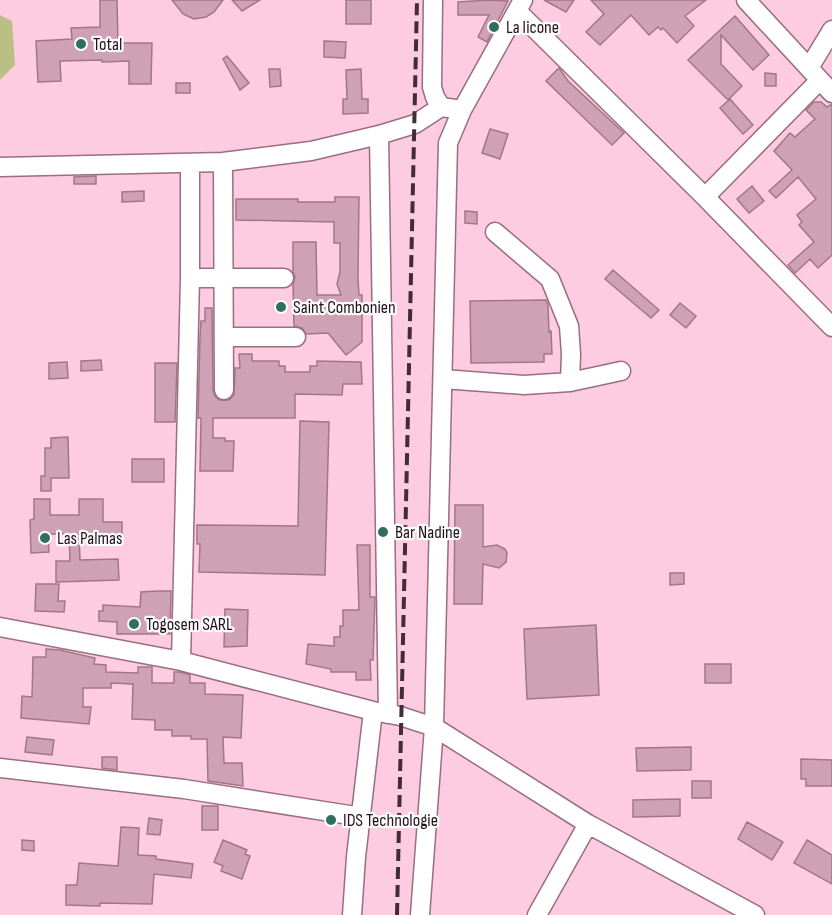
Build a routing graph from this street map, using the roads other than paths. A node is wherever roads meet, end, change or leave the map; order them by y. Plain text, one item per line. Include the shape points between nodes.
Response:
1 (433, 0) edge
2 (746, 0) edge
3 (520, 6) edge
4 (832, 30) edge
5 (820, 80) edge
6 (441, 107) junction
7 (462, 110) junction
8 (379, 135) junction
9 (223, 162) junction
10 (190, 163) junction
11 (0, 167) edge
12 (705, 197) junction
13 (495, 231) dead end
14 (224, 277) junction
15 (190, 278) junction
16 (284, 278) dead end
17 (832, 327) edge
18 (225, 337) junction
19 (296, 337) dead end
20 (621, 371) dead end
21 (443, 379) junction
22 (570, 382) junction
23 (224, 390) dead end
24 (0, 627) edge
25 (181, 661) junction
26 (380, 712) junction
27 (434, 727) junction
28 (0, 768) edge
29 (362, 817) junction
30 (588, 824) junction
31 (352, 915) edge
32 (420, 915) edge
33 (537, 915) edge
34 (755, 915) edge

1 - 6 street via 432,87
2 - 5 street
3 - 7 street
3 - 12 street
4 - 5 street
5 - 12 street
6 - 7 street
6 - 8 street via 415,124
7 - 21 street via 448,143
8 - 9 street via 312,151
8 - 26 street
9 - 10 street
9 - 14 street
10 - 11 street
10 - 15 street
12 - 17 street
13 - 22 street via 550,279 569,326
14 - 15 street
14 - 16 street
14 - 18 street
15 - 25 street
18 - 19 street
18 - 23 street
20 - 22 street
21 - 22 street via 524,385
21 - 27 street
24 - 25 street
25 - 26 street
26 - 27 street
26 - 29 street
27 - 30 street
27 - 32 street
28 - 29 street via 184,789
29 - 31 street
30 - 33 street
30 - 34 street

